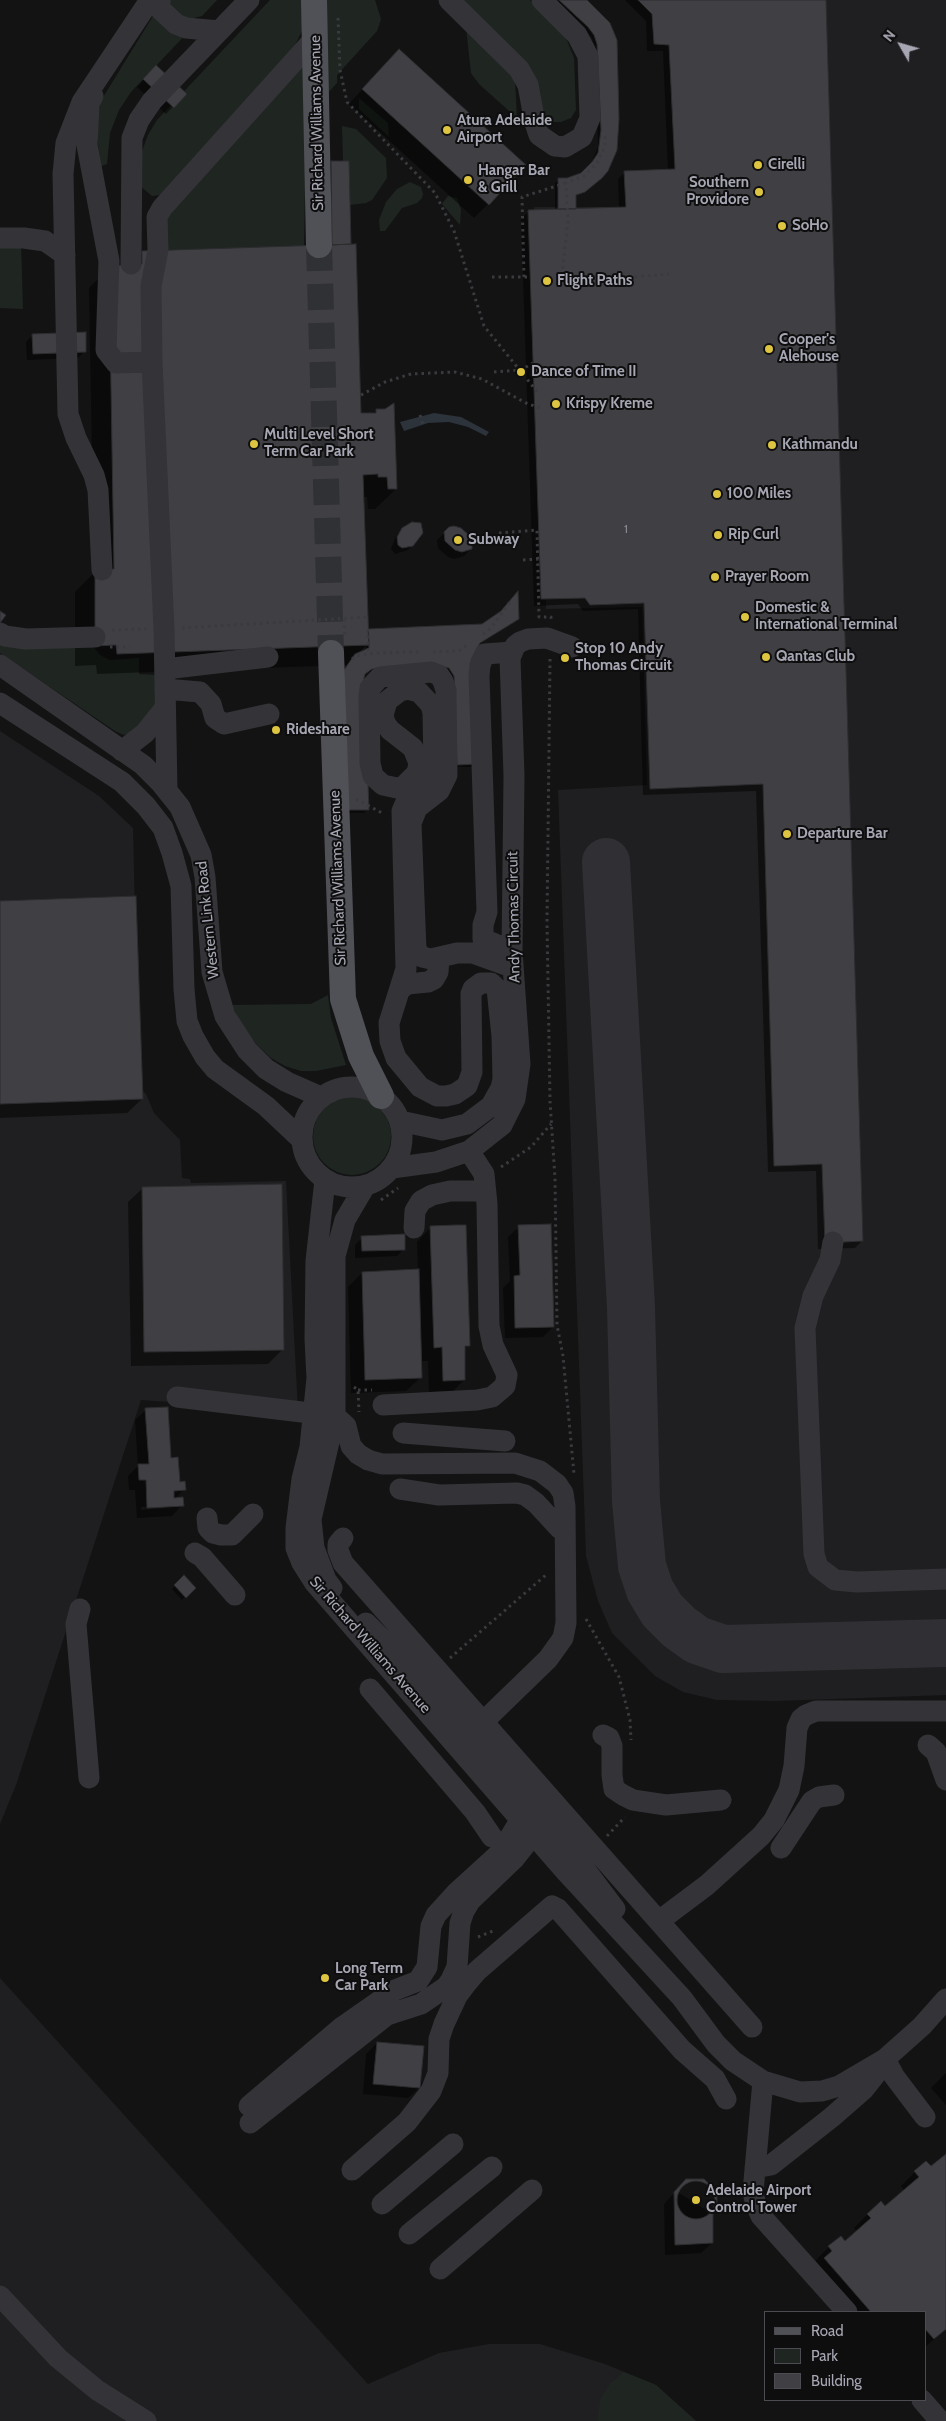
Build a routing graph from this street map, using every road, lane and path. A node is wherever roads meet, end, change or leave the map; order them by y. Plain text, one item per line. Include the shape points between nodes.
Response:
1 (150, 0) edge
2 (160, 0) edge
3 (248, 0) edge
4 (314, 0) edge
5 (449, 0) edge
6 (542, 0) edge
7 (338, 10) dead end
8 (219, 31) junction
9 (315, 38) junction
10 (106, 66) junction
11 (566, 183) dead end
12 (0, 238) edge
13 (319, 245) tunnel mouth
14 (65, 255) junction
15 (131, 264) dead end
16 (669, 274) dead end
17 (492, 277) dead end
18 (524, 277) junction
19 (609, 278) dead end
20 (515, 279) dead end
21 (152, 362) junction
22 (533, 363) dead end
23 (521, 370) junction
24 (494, 372) dead end
25 (539, 394) dead end
26 (361, 395) dead end
27 (540, 408) dead end
28 (420, 415) dead end
29 (423, 425) dead end
30 (499, 533) dead end
31 (539, 559) dead end
32 (523, 560) dead end
33 (102, 570) dead end
34 (510, 602) dead end
35 (368, 617) dead end
36 (164, 629) junction
37 (368, 629) dead end
38 (0, 633) edge
39 (102, 634) joint
40 (482, 635) dead end
41 (474, 640) dead end
42 (551, 640) junction
43 (572, 647) dead end
44 (512, 652) junction
45 (368, 654) junction
46 (268, 657) dead end
47 (339, 659) joint
48 (0, 665) edge
49 (165, 689) junction
50 (0, 703) edge
51 (269, 714) dead end
52 (122, 751) junction
53 (167, 791) junction
54 (440, 957) junction
55 (512, 967) junction
56 (401, 988) junction
57 (500, 1093) junction
58 (381, 1096) junction
59 (321, 1097) junction
60 (400, 1121) junction
61 (551, 1124) junction
62 (300, 1138) junction
63 (469, 1151) junction
64 (498, 1169) dead end
65 (397, 1176) junction
66 (325, 1180) junction
67 (485, 1191) junction
68 (372, 1193) junction
69 (414, 1228) dead end
70 (833, 1242) dead end
71 (353, 1386) dead end
72 (177, 1397) dead end
73 (419, 1403) junction
74 (383, 1405) dead end
75 (313, 1414) junction
76 (335, 1416) junction
77 (359, 1418) dead end
78 (404, 1433) junction
79 (505, 1441) dead end
80 (391, 1466) junction
81 (575, 1484) dead end
82 (400, 1489) dead end
83 (253, 1514) dead end
84 (207, 1518) dead end
85 (560, 1529) dead end
86 (342, 1538) dead end
87 (195, 1553) dead end
88 (552, 1574) dead end
89 (946, 1579) edge
90 (234, 1596) dead end
91 (80, 1609) dead end
92 (585, 1618) dead end
93 (444, 1664) dead end
94 (370, 1689) dead end
95 (946, 1711) edge
96 (482, 1722) junction
97 (603, 1735) dead end
98 (928, 1745) dead end
99 (630, 1749) dead end
100 (89, 1778) dead end
101 (946, 1780) edge
102 (834, 1795) dead end
103 (630, 1798) junction
104 (721, 1800) dead end
105 (531, 1822) junction
106 (492, 1837) dead end
107 (781, 1848) dead end
108 (595, 1849) junction
109 (659, 1921) junction
110 (496, 1930) dead end
111 (460, 1937) junction
112 (946, 1999) edge
113 (752, 2027) dead end
114 (885, 2059) junction
115 (763, 2081) junction
116 (726, 2099) dead end
117 (925, 2117) dead end
118 (453, 2144) dead end
119 (492, 2167) dead end
120 (755, 2168) junction
121 (352, 2170) dead end
122 (532, 2190) dead end
123 (382, 2204) dead end
124 (409, 2234) dead end
125 (440, 2269) dead end
126 (0, 2296) edge
127 (846, 2311) edge
128 (923, 2401) edge
129 (146, 2421) edge
130 (940, 2421) edge

1 - 10 street
2 - 8 street via 160,9 176,24
3 - 8 street
4 - 9 main road, Sir Richard Williams Avenue
5 - 6 street via 519,69 528,85 539,135 555,146 565,147 582,137 590,118 588,56 577,35
7 - 23 path via 340,70 347,102 435,193 454,231 484,326
8 - 15 street via 152,101 132,138
9 - 13 main road, Sir Richard Williams Avenue
9 - 21 street via 157,217 158,250 151,286
10 - 14 street via 82,102 66,143 63,174
10 - 21 street via 90,104 87,145 109,261 106,350 116,363
11 - 18 path via 522,197
12 - 14 street via 45,241
14 - 33 street via 68,414 98,490
16 - 19 path
17 - 18 path
18 - 20 path via 530,277
21 - 36 street
22 - 23 path
23 - 24 path
23 - 25 path
26 - 27 path via 385,382 411,374 454,372 482,380
28 - 29 path
30 - 42 path via 538,530 539,617 551,617
31 - 32 path
34 - 40 path via 490,630
35 - 36 path
36 - 39 path
36 - 49 street
37 - 45 path
38 - 39 street via 26,638
41 - 45 path via 459,651
42 - 43 street
42 - 44 street via 528,639 520,642
42 - 61 path via 548,922
44 - 55 street, Andy Thomas Circuit
44 - 55 street via 485,654 479,676 487,912 483,940
45 - 47 path
46 - 49 street
47 - 58 main road, Sir Richard Williams Avenue via 336,812 343,999 353,1036
48 - 52 street, Western Link Road
49 - 51 street via 200,692 211,704 215,718 224,724
49 - 52 street via 145,733
49 - 53 street
50 - 62 street, Western Link Road via 122,782 162,828 181,886 184,989 187,1021 193,1036 215,1069 266,1106
52 - 53 street, Western Link Road via 143,765
53 - 59 street, Western Link Road via 180,807 202,855 212,972 225,1016 247,1050 266,1068 287,1082
54 - 55 street via 473,953
54 - 56 street via 434,979
54 - 56 street via 422,957 414,946 410,830 417,808 439,791 447,775 446,690 439,676 431,672 387,675 374,682 369,696 370,763 371,772 377,780 389,787 404,786 418,769 414,748 384,723 384,709 392,695 408,689 419,692 431,705 433,713 432,776 406,802 402,811 406,961
55 - 57 street via 510,1063
55 - 63 street, Andy Thomas Circuit via 520,1064 515,1099 502,1125
56 - 57 street via 389,1023 390,1041 396,1058 420,1087 436,1096 446,1096 467,1086 471,1078 470,1000 473,989 487,982 495,986 503,1060
57 - 60 street via 480,1116 454,1128 442,1130
58 - 59 street via 351,1086 335,1089
58 - 60 street
59 - 62 street via 304,1119
60 - 65 street via 402,1138
61 - 64 path via 531,1147
61 - 81 path via 558,1325
62 - 66 street via 314,1172
63 - 65 street, Andy Thomas Circuit
63 - 67 street via 484,1174
65 - 68 path
65 - 68 street via 380,1179
66 - 68 street
66 - 75 street, Sir Richard Williams Avenue via 316,1262 317,1378
67 - 69 street via 450,1191 432,1195 421,1201 415,1211
67 - 73 street via 489,1326 493,1345 507,1375 505,1386 492,1396 477,1400
68 - 76 street, Sir Richard Williams Avenue via 345,1220 335,1256
70 - 89 street via 830,1260 813,1296 805,1328 814,1554 818,1567 835,1580
71 - 77 path via 358,1390
72 - 75 street
73 - 74 street
73 - 78 street
75 - 76 street
75 - 105 street, Sir Richard Williams Avenue via 296,1528 296,1548 302,1563 348,1623
76 - 80 street via 346,1426 350,1446 358,1454
76 - 105 street, Sir Richard Williams Avenue via 311,1519 314,1548 326,1580 438,1695
78 - 79 street
78 - 80 street
80 - 96 street via 515,1463 550,1477 563,1493 566,1623 563,1638 548,1659
82 - 85 street via 439,1495 525,1495
83 - 84 street via 232,1535 213,1533 208,1528
86 - 96 street via 338,1550 343,1563
87 - 90 street
88 - 93 path via 546,1574
91 - 100 street via 76,1624
92 - 99 path via 619,1677 630,1720
94 - 106 street via 475,1812
95 - 109 street via 816,1711 806,1715 797,1728 789,1790 774,1820 761,1836 706,1885
96 - 108 street
97 - 103 street via 609,1738 612,1746 614,1789
98 - 101 street via 936,1752
102 - 107 street via 812,1801
103 - 104 street via 666,1805
103 - 108 path via 624,1818
105 - 111 street via 514,1859 467,1906 461,1916
105 - 111 street via 436,1915 431,1926 427,1967 418,1981 395,1990 342,2027 245,2118 388,2015 421,2004 440,1993 455,1974
105 - 115 street, Sir Richard Williams Avenue via 601,1889 638,1947 716,2044
108 - 109 street
109 - 113 street
110 - 111 path via 479,1937
112 - 114 street, Sir Richard Williams Avenue
114 - 115 street, Sir Richard Williams Avenue via 854,2078 822,2091 800,2092
114 - 117 street
114 - 120 street via 864,2089 832,2117 771,2165
115 - 120 street
116 - 121 street via 715,2079 682,2050 552,1906 466,1984 457,1996 439,2039 438,2073 431,2091 407,2122
118 - 123 street
119 - 124 street
120 - 127 street via 754,2192 761,2216
122 - 125 street
126 - 129 street via 58,2358 97,2390
128 - 130 street

